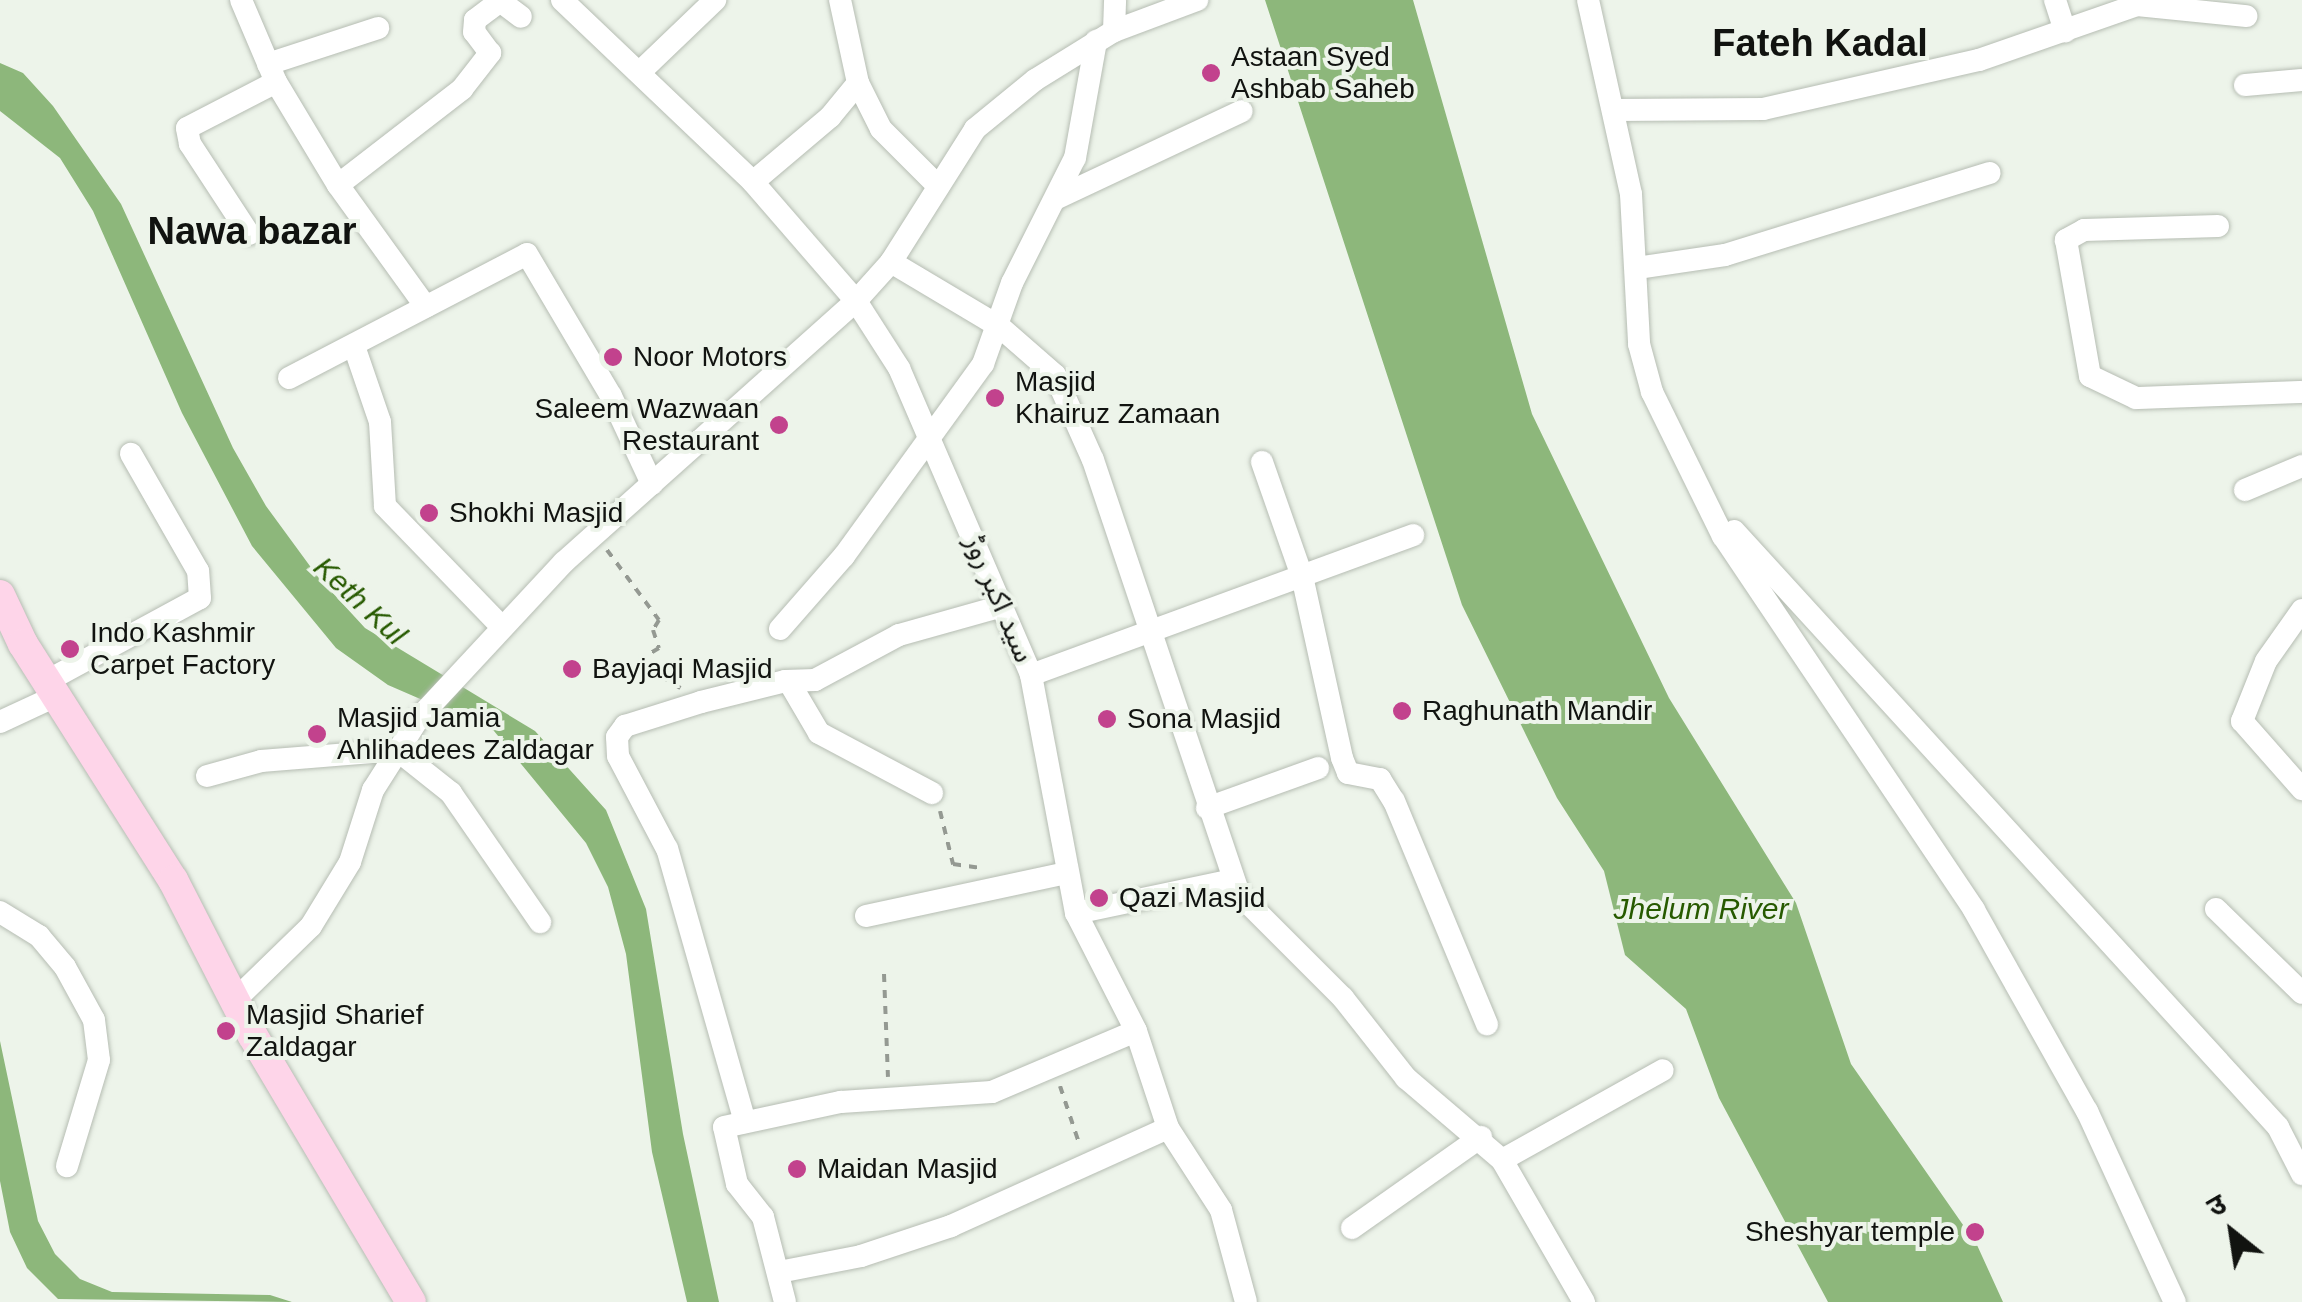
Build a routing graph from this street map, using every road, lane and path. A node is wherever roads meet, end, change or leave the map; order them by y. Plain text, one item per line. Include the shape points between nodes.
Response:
1 (241, 0) edge
2 (562, 0) edge
3 (715, 0) edge
4 (840, 0) edge
5 (1115, 0) edge
6 (1198, 0) edge
7 (1588, 0) edge
8 (2055, 0) edge
9 (2246, 16) dead end
10 (521, 17) dead end
11 (378, 28) dead end
12 (2065, 31) junction
13 (1105, 36) junction
14 (641, 70) junction
15 (272, 73) junction
16 (2302, 80) edge
17 (858, 83) junction
18 (2245, 85) dead end
19 (1614, 110) junction
20 (1242, 111) dead end
21 (1990, 172) dead end
22 (753, 182) junction
23 (338, 185) junction
24 (938, 186) junction
25 (1057, 198) junction
26 (2218, 226) dead end
27 (249, 234) dead end
28 (891, 262) junction
29 (1637, 268) junction
30 (856, 300) junction
31 (426, 308) junction
32 (1000, 327) junction
33 (354, 346) junction
34 (289, 378) dead end
35 (2302, 392) edge
36 (928, 437) junction
37 (131, 454) dead end
38 (1262, 462) dead end
39 (2302, 466) edge
40 (652, 484) junction
41 (2245, 490) dead end
42 (1704, 498) junction
43 (596, 534) junction
44 (1414, 535) dead end
45 (1302, 576) junction
46 (0, 595) edge
47 (1002, 606) junction
48 (2302, 610) edge
49 (780, 629) dead end
50 (492, 633) junction
51 (1146, 633) junction
52 (1031, 675) junction
53 (789, 682) junction
54 (51, 689) junction
55 (701, 702) junction
56 (0, 722) edge
57 (397, 750) junction
58 (1318, 768) dead end
59 (207, 776) dead end
60 (2299, 780) edge
61 (932, 793) joint
62 (1208, 808) junction
63 (1000, 864) dead end
64 (1066, 873) junction
65 (1232, 880) junction
66 (2216, 909) dead end
67 (0, 912) edge
68 (1076, 913) junction
69 (866, 916) dead end
70 (540, 922) dead end
71 (884, 974) dead end
72 (2302, 993) edge
73 (234, 1001) junction
74 (1488, 1024) dead end
75 (1136, 1031) junction
76 (1054, 1067) junction
77 (1663, 1070) dead end
78 (889, 1096) junction
79 (753, 1120) junction
80 (1168, 1128) junction
81 (1482, 1137) junction
82 (1502, 1160) junction
83 (67, 1166) dead end
84 (1086, 1167) junction
85 (2302, 1174) edge
86 (1352, 1228) dead end
87 (778, 1272) junction
88 (411, 1302) edge
89 (785, 1302) edge
90 (1246, 1302) edge
91 (1584, 1302) edge
92 (2175, 1302) edge

1 - 15 street
2 - 14 street, سید اکبر روڑ
3 - 14 street
4 - 17 street
5 - 13 street
6 - 13 street
7 - 19 street
8 - 12 street
9 - 12 street via 2137,5
10 - 23 street via 500,0 475,20 474,32 490,53 462,89
11 - 15 street
12 - 19 street via 1979,60 1763,109
13 - 24 street via 975,129
13 - 25 street via 1075,158
14 - 22 street, سید اکبر روڑ
15 - 23 street
15 - 27 street via 187,128 190,144
16 - 18 street
17 - 22 street via 830,117
17 - 24 street via 881,130
19 - 29 street
20 - 25 street
21 - 29 street via 1725,255
22 - 30 street, سید اکبر روڑ
23 - 31 street
24 - 28 street
25 - 32 street via 1012,283
26 - 35 street via 2084,230 2066,240 2090,376 2136,398
28 - 30 street
28 - 32 street
29 - 42 street via 1644,369
30 - 36 street, سید اکبر روڑ via 899,368
30 - 40 street
31 - 33 street
31 - 40 street via 527,254 610,396
32 - 36 street via 983,364
32 - 51 street via 1042,360 1068,397
33 - 34 street
33 - 50 street via 380,422 386,506
36 - 47 street, سید اکبر روڑ
36 - 49 street via 844,556
37 - 54 street via 198,572 200,598
38 - 45 street
39 - 41 street
40 - 43 street
42 - 85 street via 2278,1127
42 - 92 street via 1974,910 2087,1111
43 - 50 street
43 - 55 path via 658,620 652,630 659,648 644,657 647,668
44 - 45 street
45 - 51 street
45 - 74 street via 1348,773 1380,779 1394,801
46 - 54 main road
47 - 52 street, سید اکبر روڑ
47 - 53 street via 899,634 815,680
48 - 60 street via 2266,661 2242,721
50 - 57 street
51 - 52 street
51 - 62 street
52 - 64 street, سید اکبر روڑ via 1060,809
53 - 55 street
53 - 61 street via 819,732
54 - 56 street
54 - 73 main road via 173,880
55 - 79 street via 625,726 616,750 667,849
57 - 59 street via 261,760
57 - 70 street via 452,792
57 - 73 street via 373,790 350,862 311,926
58 - 62 street
61 - 63 path via 952,864
62 - 65 street
64 - 68 street, سید اکبر روڑ
64 - 69 street
65 - 68 street
65 - 81 street via 1262,921 1343,998 1406,1078
66 - 72 street
67 - 83 street via 56,956 94,1020 99,1060
68 - 75 street, سید اکبر روڑ
71 - 78 path
73 - 88 main road
75 - 76 street
75 - 80 street, سید اکبر روڑ
76 - 78 street via 966,1097
76 - 84 path
77 - 82 street
78 - 79 street
79 - 87 street via 724,1127 723,1144 737,1184 763,1218
80 - 84 street
80 - 90 street, سید اکبر روڑ via 1220,1210
81 - 82 street
81 - 86 street
82 - 91 street
84 - 87 street via 915,1238
87 - 89 street

